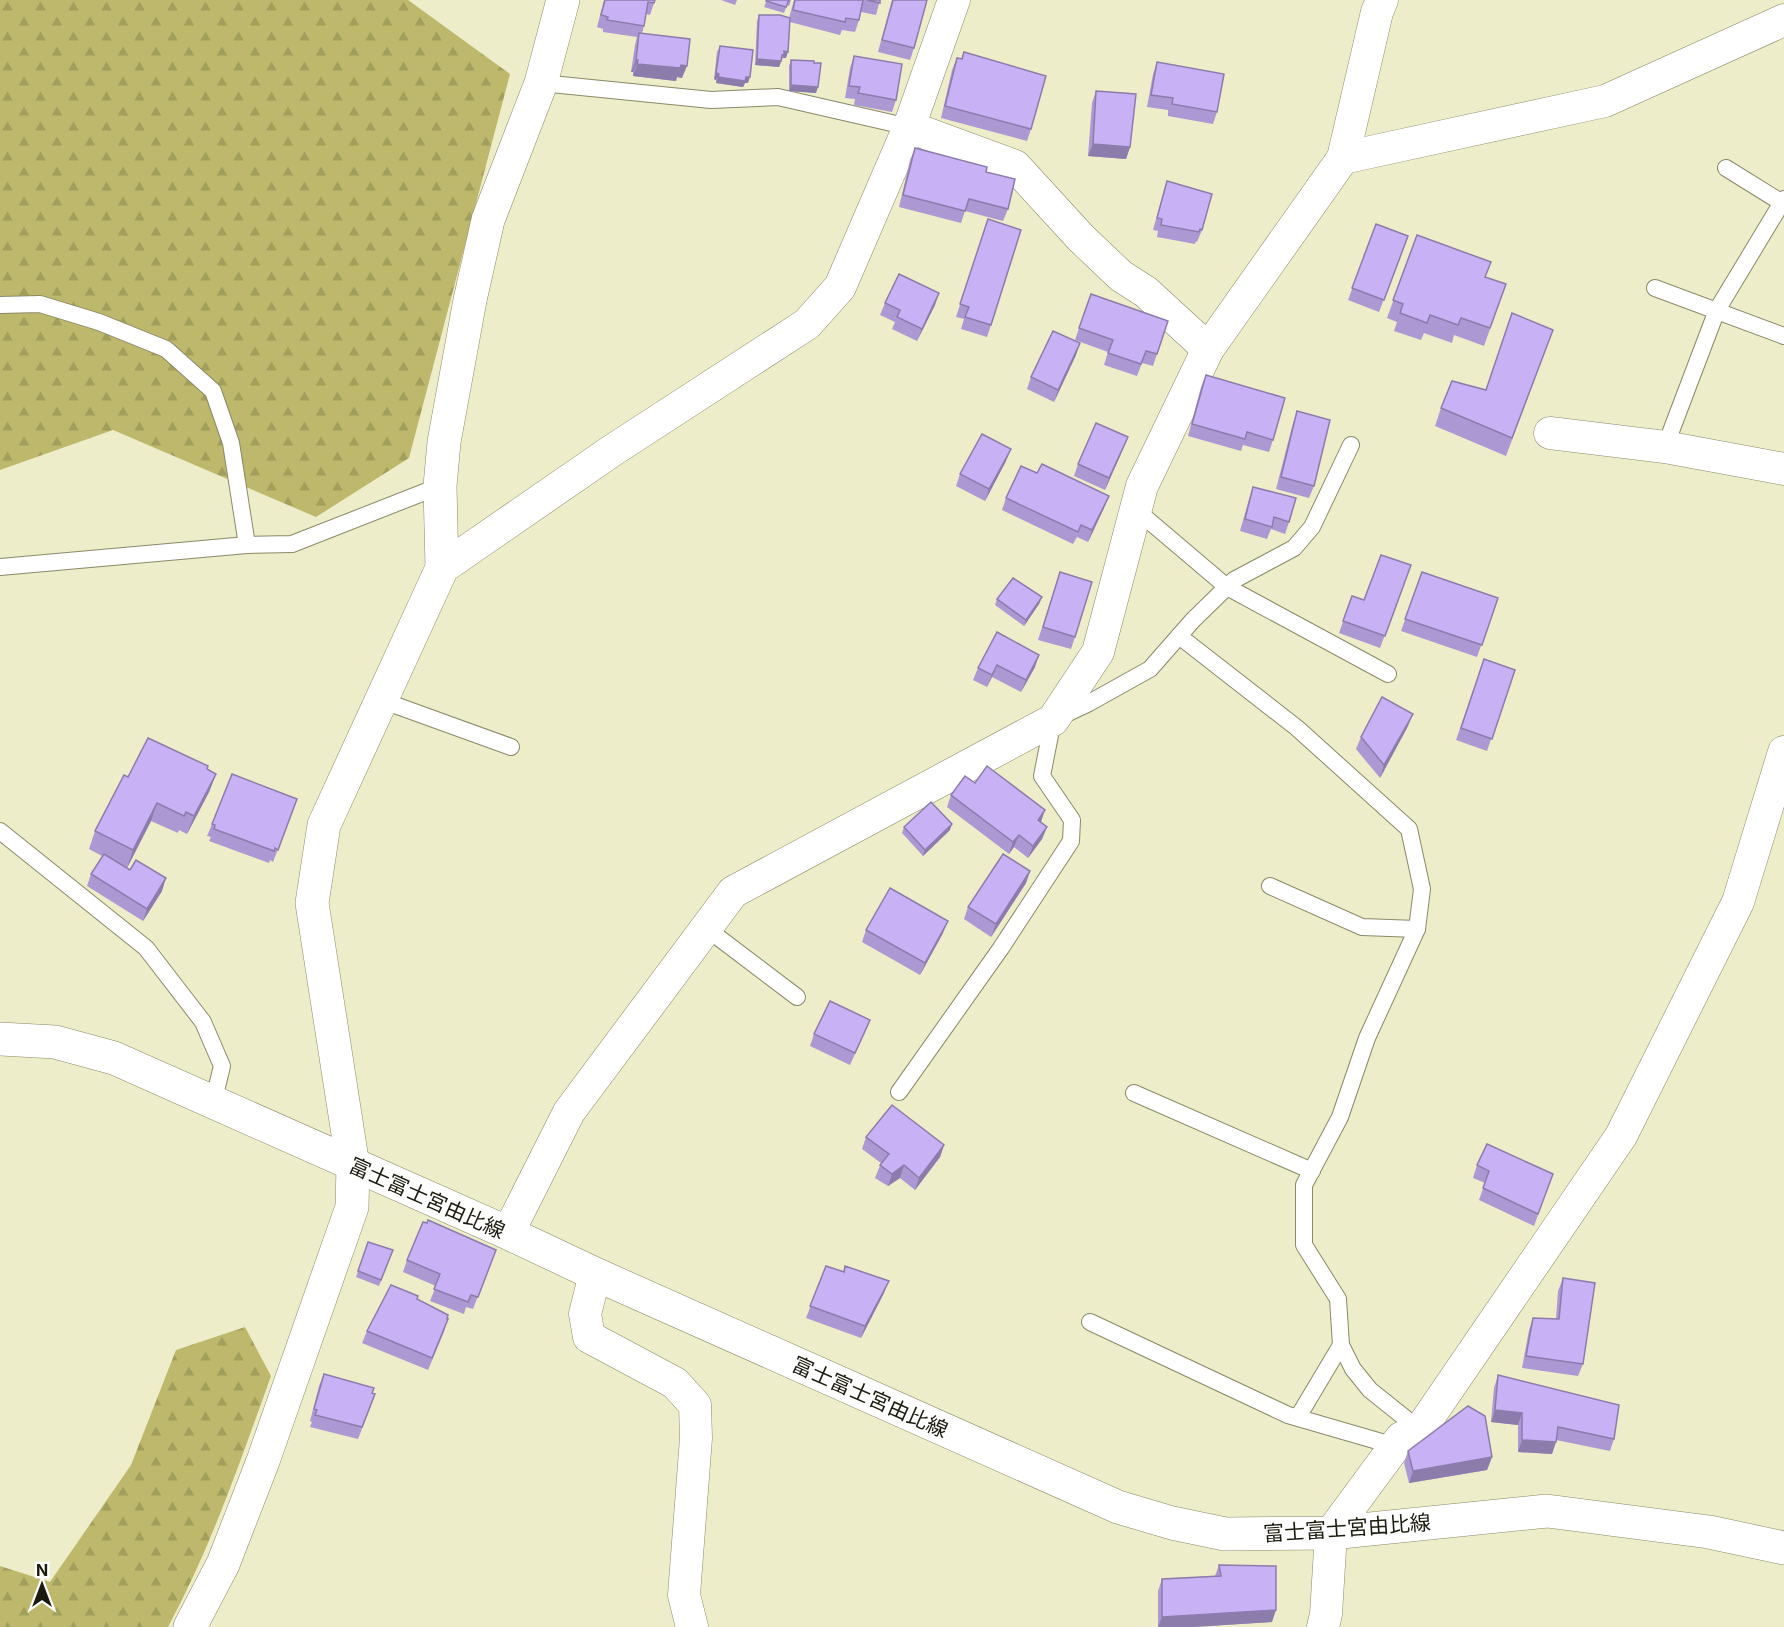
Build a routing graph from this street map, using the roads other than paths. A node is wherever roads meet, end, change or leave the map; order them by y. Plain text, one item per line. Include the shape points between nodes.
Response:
1 (563, 0) edge
2 (954, 0) edge
3 (1382, 0) edge
4 (1784, 20) edge
5 (541, 83) junction
6 (909, 126) junction
7 (1343, 158) junction
8 (1726, 168) dead end
9 (1783, 202) edge
10 (1655, 288) dead end
11 (0, 305) edge
12 (1717, 310) junction
13 (1784, 336) edge
14 (1209, 349) junction
15 (1550, 434) dead end
16 (1351, 445) dead end
17 (1665, 447) junction
18 (1784, 470) edge
19 (440, 486) junction
20 (1135, 509) junction
21 (247, 545) junction
22 (0, 567) edge
23 (442, 568) junction
24 (1227, 587) junction
25 (1179, 636) junction
26 (1388, 674) dead end
27 (381, 700) junction
28 (1053, 720) junction
29 (511, 747) dead end
30 (1784, 752) edge
31 (0, 831) edge
32 (1270, 886) dead end
33 (706, 928) junction
34 (1417, 929) junction
35 (797, 998) dead end
36 (0, 1039) edge
37 (899, 1092) dead end
38 (1134, 1093) dead end
39 (213, 1103) junction
40 (353, 1166) junction
41 (1312, 1171) junction
42 (508, 1233) junction
43 (595, 1275) junction
44 (1090, 1322) dead end
45 (1341, 1345) junction
46 (1298, 1418) junction
47 (1407, 1438) junction
48 (1331, 1533) junction
49 (1784, 1548) edge
50 (1332, 1623) edge
51 (190, 1627) edge
52 (693, 1627) edge

1 - 5 main road
2 - 6 street
3 - 7 street
4 - 7 street via 1605,101
5 - 6 lane via 711,100 778,97
5 - 19 main road via 488,220 444,442
6 - 14 street via 1015,166 1121,276 1146,292
6 - 23 street via 840,287 807,324 613,450
7 - 14 street
8 - 9 lane
9 - 12 lane
10 - 12 lane
11 - 21 lane via 40,304 108,325 166,349 213,391 231,443
12 - 13 lane
12 - 17 lane
14 - 20 street via 1142,486
15 - 17 street
16 - 24 lane via 1312,527 1300,541
17 - 18 street
19 - 21 lane via 292,544
19 - 23 main road
20 - 24 lane
20 - 28 street via 1098,652
21 - 22 lane
23 - 27 main road
24 - 25 lane
24 - 26 lane
25 - 28 lane via 1150,669
25 - 34 lane via 1297,728 1410,829 1422,890
27 - 29 lane
27 - 40 main road via 324,825 312,903
28 - 33 street via 733,892
28 - 37 lane via 1042,776 1072,820 1071,841
30 - 47 street via 1738,902 1621,1136
31 - 39 lane via 146,948 203,1022 222,1066
32 - 34 lane via 1362,927
33 - 35 lane
33 - 42 street via 569,1112
34 - 41 lane via 1367,1038 1340,1117
36 - 39 main road, 富士富士宮由比線 via 55,1042 114,1058
38 - 41 lane
39 - 40 main road, 富士富士宮由比線
40 - 42 main road, 富士富士宮由比線
40 - 51 main road via 352,1207 299,1362 223,1564
41 - 45 lane via 1304,1185 1304,1245 1338,1299
42 - 43 main road, 富士富士宮由比線
43 - 48 main road, 富士富士宮由比線 via 1118,1507 1225,1534
43 - 52 street via 585,1314 589,1337 675,1383 695,1405 684,1595
44 - 46 lane
45 - 46 lane
45 - 47 lane via 1353,1369
46 - 47 lane
47 - 48 street
48 - 49 main road, 富士富士宮由比線 via 1547,1511 1709,1532
48 - 50 street

